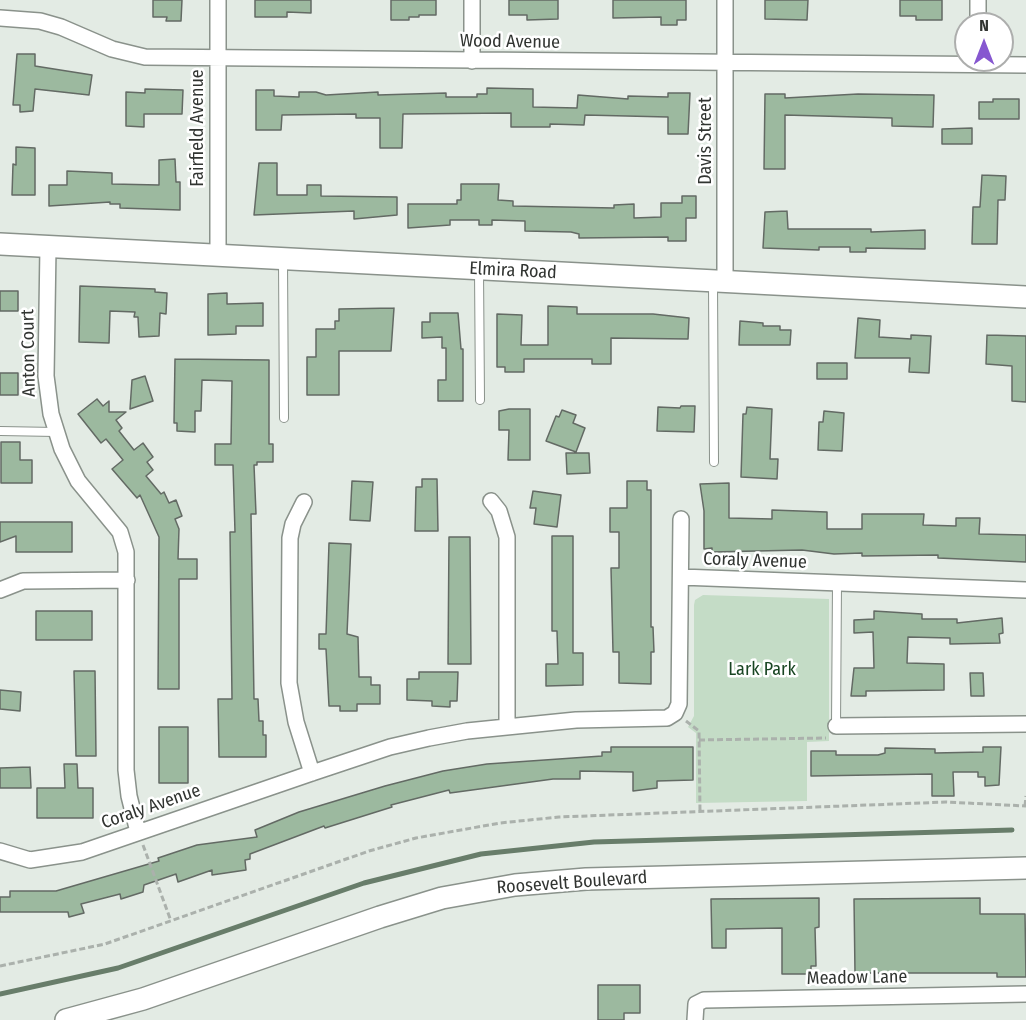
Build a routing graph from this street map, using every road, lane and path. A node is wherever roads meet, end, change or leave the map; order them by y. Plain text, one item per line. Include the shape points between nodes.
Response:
1 (218, 0) edge
2 (472, 0) edge
3 (725, 0) edge
4 (0, 18) edge
5 (218, 59) junction
6 (472, 61) junction
7 (954, 62) edge
8 (725, 63) junction
9 (0, 244) edge
10 (48, 247) junction
11 (218, 256) junction
12 (283, 259) junction
13 (479, 269) junction
14 (719, 281) junction
15 (1026, 297) edge
16 (480, 400) dead end
17 (284, 418) dead end
18 (0, 431) edge
19 (57, 432) junction
20 (714, 462) dead end
21 (491, 501) dead end
22 (304, 502) dead end
23 (681, 519) dead end
24 (681, 577) junction
25 (127, 580) junction
26 (837, 583) junction
27 (0, 590) edge
28 (1026, 590) edge
29 (675, 713) junction
30 (1026, 724) edge
31 (507, 726) junction
32 (837, 726) junction
33 (699, 740) junction
34 (312, 773) junction
35 (1026, 796) edge
36 (1025, 806) edge
37 (700, 811) junction
38 (138, 832) junction
39 (0, 851) edge
40 (1026, 868) edge
41 (171, 921) junction
42 (0, 966) edge
43 (1026, 994) edge
44 (695, 1015) edge
45 (66, 1020) edge

1 - 5 street, Fairfield Avenue
2 - 6 street
3 - 8 street, Davis Street
4 - 5 street, Wood Avenue via 40,21 112,49 145,57
5 - 6 street, Wood Avenue
5 - 11 street, Fairfield Avenue
6 - 8 street, Wood Avenue
7 - 8 street, Wood Avenue
8 - 14 street, Davis Street
9 - 10 street, Elmira Road
10 - 11 street, Elmira Road
10 - 19 street, Anton Court via 46,376
11 - 12 street, Elmira Road
12 - 13 street, Elmira Road
12 - 17 lane
13 - 14 street, Elmira Road
13 - 16 lane
14 - 15 street, Elmira Road
14 - 20 lane
18 - 19 lane
19 - 25 street, Anton Court via 78,481 120,532 126,552
21 - 31 street via 499,511 507,537
22 - 34 street via 290,538 290,684 296,722
23 - 24 street
24 - 26 street, Coraly Avenue
24 - 29 street, Coraly Avenue via 679,704
25 - 27 street via 23,582
25 - 38 street, Anton Court via 126,770
26 - 28 street, Coraly Avenue
26 - 32 lane
29 - 31 street, Coraly Avenue via 657,720 576,720
29 - 33 path via 699,731
30 - 32 street
31 - 34 street, Coraly Avenue via 429,738
32 - 33 path via 825,739
33 - 37 path
34 - 38 street, Coraly Avenue
35 - 36 path
36 - 37 path via 946,802
37 - 41 path via 559,817 426,836 369,851
38 - 39 street, Coraly Avenue via 56,858 30,860
38 - 41 path
40 - 45 street, Roosevelt Boulevard via 586,879 515,885 421,904 143,999
41 - 42 path via 105,944
43 - 44 street, Meadow Lane via 704,1000 696,1004

